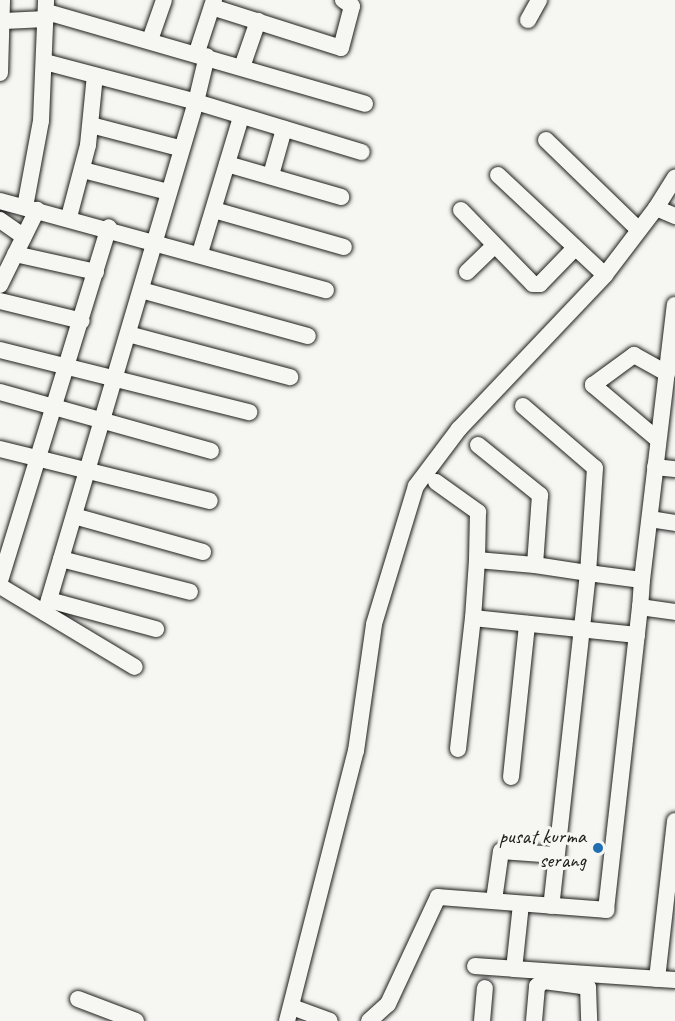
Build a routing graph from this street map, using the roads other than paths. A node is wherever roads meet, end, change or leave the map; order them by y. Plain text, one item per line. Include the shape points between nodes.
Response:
1 (2, 0) edge
2 (164, 0) edge
3 (343, 0) edge
4 (539, 0) edge
5 (213, 3) edge
6 (46, 10) edge
7 (528, 20) dead end
8 (3, 21) junction
9 (258, 21) junction
10 (150, 40) junction
11 (202, 54) junction
12 (45, 62) junction
13 (242, 67) junction
14 (0, 73) edge
15 (95, 75) junction
16 (196, 102) junction
17 (364, 104) dead end
18 (241, 117) junction
19 (90, 125) junction
20 (284, 129) junction
21 (546, 141) dead end
22 (180, 148) junction
23 (362, 152) dead end
24 (227, 164) junction
25 (83, 170) junction
26 (271, 175) junction
27 (498, 175) dead end
28 (675, 178) edge
29 (168, 192) junction
30 (341, 197) dead end
31 (0, 201) edge
32 (656, 208) junction
33 (31, 209) junction
34 (214, 210) junction
35 (461, 210) dead end
36 (675, 216) edge
37 (69, 217) junction
38 (0, 220) edge
39 (109, 227) junction
40 (639, 230) junction
41 (24, 237) junction
42 (156, 240) junction
43 (494, 246) junction
44 (344, 247) dead end
45 (575, 248) junction
46 (200, 253) junction
47 (15, 254) junction
48 (96, 272) junction
49 (466, 272) dead end
50 (605, 275) junction
51 (0, 285) edge
52 (141, 290) junction
53 (326, 290) dead end
54 (0, 301) edge
55 (675, 305) edge
56 (82, 321) junction
57 (128, 334) junction
58 (308, 336) dead end
59 (0, 350) edge
60 (671, 362) edge
61 (70, 366) junction
62 (116, 377) junction
63 (290, 377) dead end
64 (0, 392) edge
65 (523, 406) dead end
66 (56, 411) junction
67 (249, 412) dead end
68 (667, 415) edge
69 (103, 420) junction
70 (657, 439) junction
71 (478, 445) dead end
72 (0, 449) edge
73 (211, 451) dead end
74 (655, 467) junction
75 (675, 469) edge
76 (436, 482) dead end
77 (210, 501) dead end
78 (74, 516) junction
79 (650, 519) junction
80 (675, 523) edge
81 (203, 552) dead end
82 (61, 560) junction
83 (477, 560) junction
84 (535, 565) junction
85 (588, 573) junction
86 (642, 580) junction
87 (0, 583) edge
88 (190, 592) dead end
89 (47, 606) junction
90 (640, 607) junction
91 (675, 612) edge
92 (473, 618) junction
93 (527, 624) junction
94 (156, 629) dead end
95 (582, 629) junction
96 (637, 635) junction
97 (135, 667) dead end
98 (458, 749) dead end
99 (512, 777) dead end
100 (675, 821) edge
101 (556, 855) junction
102 (494, 900) junction
103 (521, 904) junction
104 (551, 906) junction
105 (475, 966) dead end
106 (514, 969) junction
107 (657, 979) junction
108 (675, 980) edge
109 (485, 988) dead end
110 (78, 999) dead end
111 (290, 1014) edge
112 (136, 1021) edge
113 (330, 1021) edge
114 (369, 1021) edge
115 (482, 1021) edge
116 (534, 1021) edge
117 (589, 1021) edge

1 - 8 street
2 - 10 street
3 - 9 street via 352,6 341,48
4 - 7 street
5 - 9 street
5 - 11 street
6 - 8 street
6 - 10 street
6 - 12 street
8 - 14 street
9 - 13 street
10 - 11 street
11 - 13 street
11 - 16 street
12 - 15 street
12 - 33 street
13 - 17 street
15 - 16 street
15 - 19 street
16 - 18 street
16 - 22 street
18 - 20 street
18 - 24 street
19 - 22 street
19 - 25 street
20 - 23 street
20 - 26 street
21 - 40 street
22 - 29 street
24 - 26 street
24 - 34 street
25 - 29 street
25 - 37 street
26 - 30 street
27 - 45 street
28 - 32 street
29 - 42 street
31 - 33 street
32 - 36 street
32 - 40 street
33 - 37 street
33 - 41 street
34 - 44 street
34 - 46 street
35 - 43 street
37 - 39 street
38 - 41 street
39 - 42 street
39 - 48 street
40 - 50 street
41 - 47 street
42 - 46 street
42 - 52 street
43 - 45 street via 535,284
43 - 49 street
45 - 50 street
46 - 53 street
47 - 48 street
47 - 51 street
48 - 56 street
50 - 111 street via 459,429 416,486 374,624 356,751
52 - 57 street
52 - 58 street
54 - 56 street
55 - 60 street
56 - 61 street
57 - 62 street
57 - 63 street
59 - 61 street
60 - 68 street
60 - 70 street via 634,355 593,385
61 - 62 street
61 - 66 street
62 - 67 street
62 - 69 street
64 - 66 street
65 - 85 street via 595,468
66 - 69 street
66 - 87 street
68 - 70 street
69 - 73 street
69 - 78 street
70 - 74 street
71 - 84 street via 540,495
72 - 77 street
74 - 75 street
74 - 79 street
76 - 83 street via 478,512
78 - 81 street
78 - 82 street
79 - 80 street
79 - 86 street
82 - 88 street
82 - 89 street
83 - 84 street
83 - 92 street
84 - 85 street
85 - 86 street
85 - 95 street
86 - 90 street
87 - 89 street
89 - 94 street
89 - 97 street
90 - 91 street
90 - 96 street
92 - 93 street
92 - 98 street
93 - 95 street
93 - 99 street
95 - 96 street
95 - 101 street
96 - 104 street via 609,903 600,913
100 - 107 street
101 - 102 street via 501,851
101 - 104 street
102 - 103 street
102 - 114 street via 438,897 388,1004
103 - 104 street
103 - 106 street
105 - 106 street
106 - 107 street
107 - 108 street
109 - 115 street
110 - 112 street
111 - 113 street
116 - 117 street via 537,986 544,981 588,987

